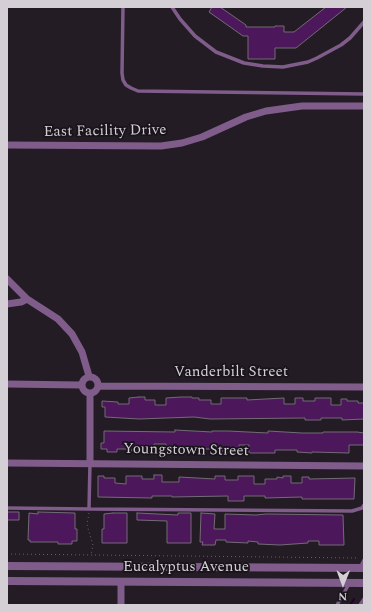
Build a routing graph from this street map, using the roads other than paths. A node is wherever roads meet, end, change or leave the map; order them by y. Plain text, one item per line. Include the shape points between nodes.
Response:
1 (123, 7) edge
2 (172, 7) edge
3 (364, 22) edge
4 (364, 94) edge
5 (364, 106) edge
6 (7, 145) edge
7 (7, 279) edge
8 (27, 299) junction
9 (7, 304) edge
10 (89, 376) junction
11 (7, 384) edge
12 (82, 385) junction
13 (98, 386) junction
14 (364, 387) edge
15 (90, 393) junction
16 (7, 463) edge
17 (90, 463) junction
18 (364, 466) edge
19 (364, 505) edge
20 (7, 508) edge
21 (90, 509) junction
22 (364, 559) edge
23 (7, 566) edge
24 (362, 568) edge
25 (7, 581) edge
26 (121, 582) junction
27 (350, 583) junction
28 (364, 583) edge
29 (364, 599) edge
30 (121, 605) edge
31 (337, 605) edge
32 (360, 605) edge

1 - 4 lane via 123,80 138,91
2 - 3 lane via 189,30 210,48 244,63 263,66 283,67 308,62 341,45
5 - 6 street, East Facility Drive via 302,106 266,110 202,137 161,146
7 - 8 street
8 - 9 street
8 - 10 street via 58,319 72,334 82,352
10 - 12 street via 83,379
10 - 13 street via 96,379
11 - 12 street
12 - 15 street via 85,391
13 - 14 street, Vanderbilt Street
13 - 15 street
15 - 17 street
16 - 17 street, Youngstown Street
17 - 18 street, Youngstown Street
17 - 21 lane
19 - 21 lane via 352,511
20 - 21 lane
22 - 24 lane
23 - 24 street, Eucalyptus Avenue
25 - 26 street, Eucalyptus Avenue
26 - 27 street, Eucalyptus Avenue
26 - 30 street
27 - 28 street, Eucalyptus Avenue
27 - 31 lane
29 - 32 lane

